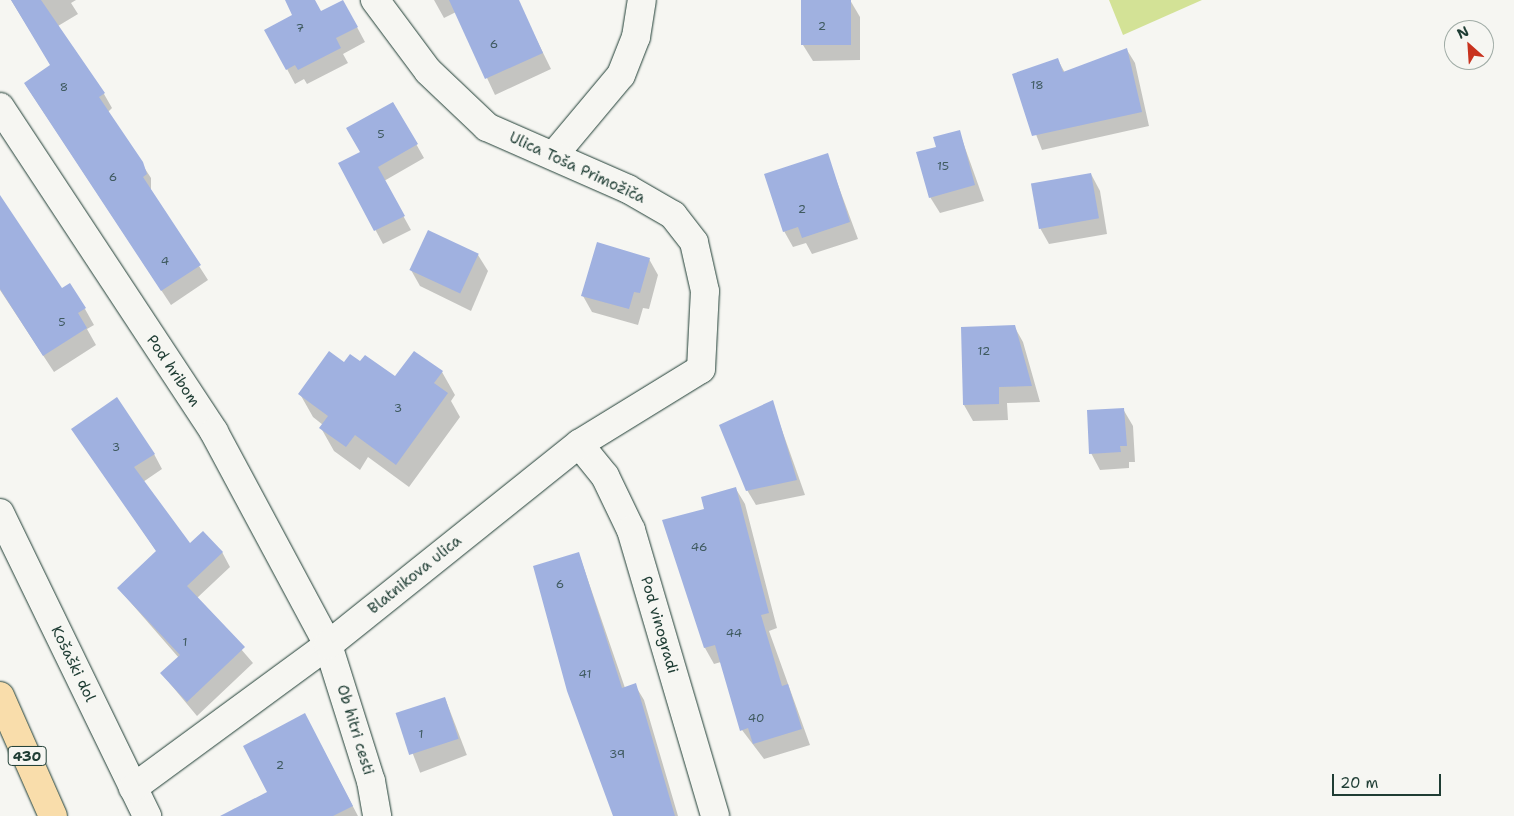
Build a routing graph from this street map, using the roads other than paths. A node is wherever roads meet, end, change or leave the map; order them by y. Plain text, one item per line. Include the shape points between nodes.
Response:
1 (375, 0) edge
2 (642, 0) edge
3 (0, 107) edge
4 (554, 155) junction
5 (701, 369) joint
6 (579, 444) junction
7 (0, 512) edge
8 (328, 645) junction
9 (0, 696) edge
10 (134, 788) junction
11 (53, 816) edge
12 (147, 816) edge
13 (377, 816) edge
14 (715, 816) edge

1 - 4 street, Ulica Toša Primožiča via 428,70 487,127
2 - 4 street via 636,37 621,75
3 - 8 street, Pod hribom via 214,432
4 - 5 street, Ulica Toša Primožiča via 673,215 694,242 705,291
5 - 6 street, Blatnikova ulica
6 - 8 street, Blatnikova ulica
6 - 14 street, Pod vinogradi via 606,476 631,530
7 - 10 street, Košaški dol
8 - 10 street, Blatnikova ulica
8 - 13 street, Ob hitri cesti via 371,781
9 - 11 highway, 430
10 - 12 street, Košaški dol

